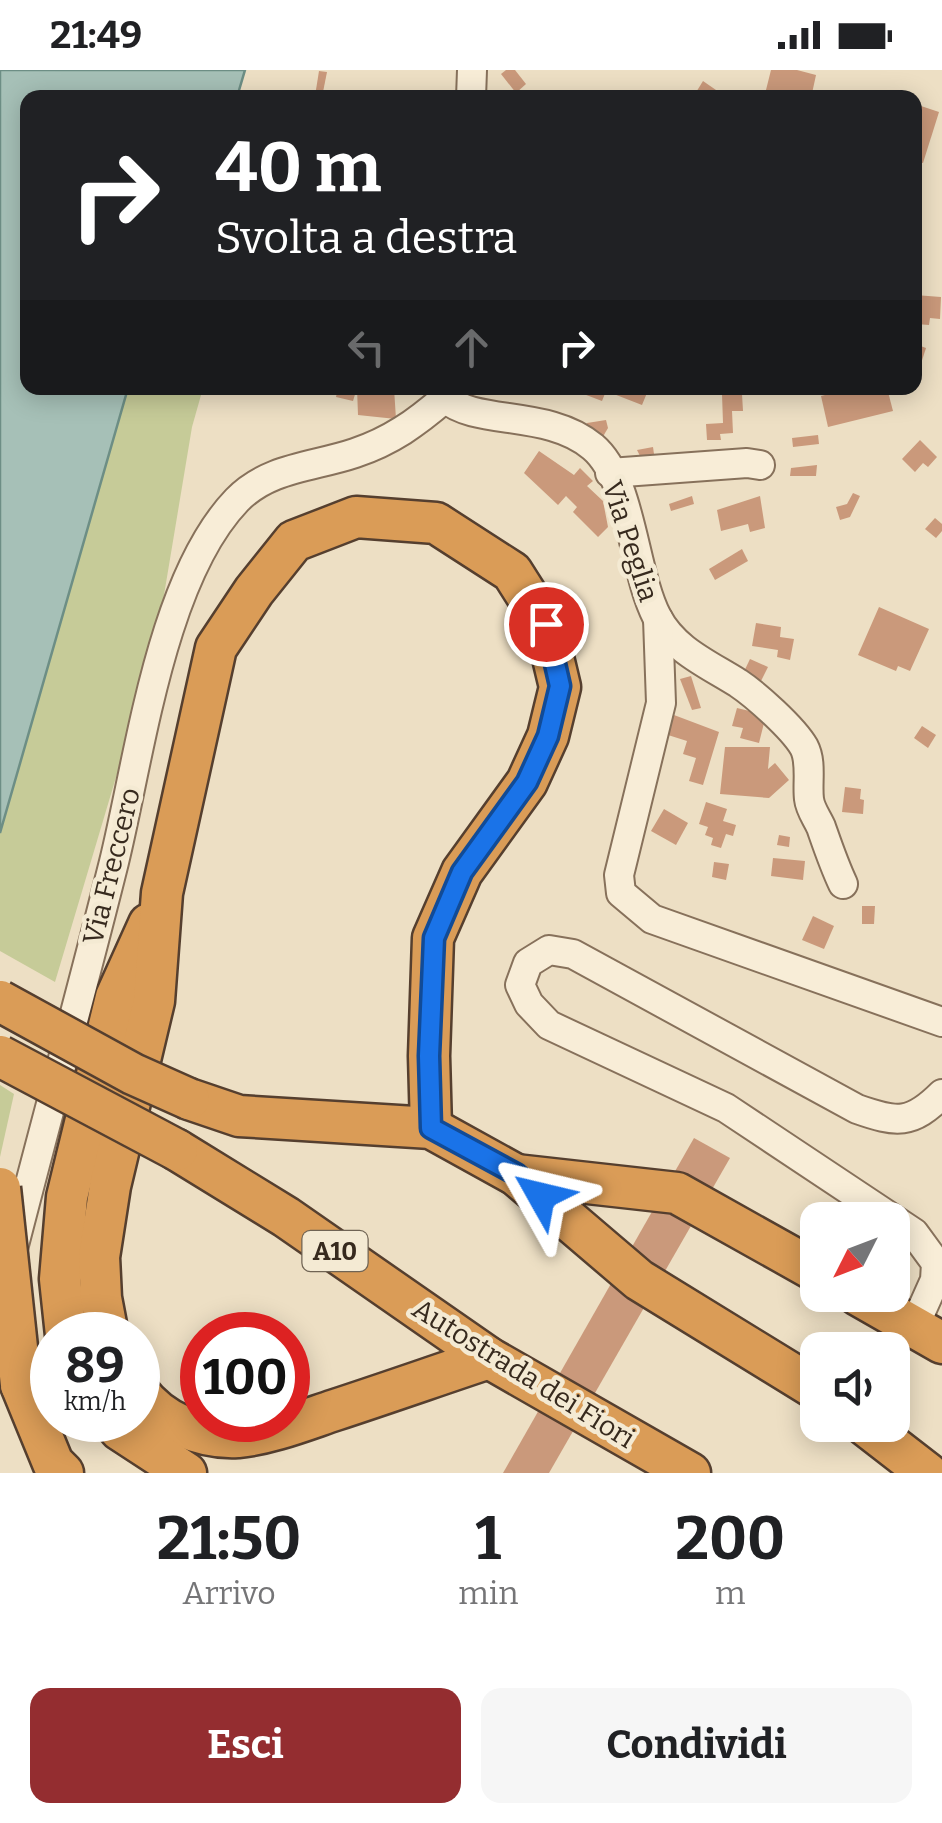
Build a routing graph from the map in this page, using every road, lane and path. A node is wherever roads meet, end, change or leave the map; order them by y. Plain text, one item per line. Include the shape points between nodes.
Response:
1 (443, 395) edge
2 (446, 395) edge
3 (760, 465) dead end
4 (282, 470) joint
5 (610, 473) junction
6 (658, 619) junction
7 (843, 884) dead end
8 (162, 893) junction
9 (0, 1001) edge
10 (942, 1022) edge
11 (0, 1056) edge
12 (942, 1094) edge
13 (431, 1128) junction
14 (516, 1174) junction
15 (0, 1188) edge
16 (800, 1262) edge
17 (0, 1297) edge
18 (64, 1312) edge
19 (103, 1312) edge
20 (888, 1312) edge
21 (928, 1335) edge
22 (489, 1358) junction
23 (800, 1379) edge
24 (160, 1413) edge
25 (138, 1442) edge
26 (887, 1442) edge
27 (63, 1473) edge
28 (186, 1473) edge
29 (690, 1473) edge
30 (926, 1473) edge

1 - 4 street, Via Peglia via 400,435 354,454
2 - 5 street, Via Peglia via 456,408 565,428 596,449
3 - 5 street
4 - 17 street, Via Freccero via 240,497 206,538 179,598
5 - 6 street, Via Peglia
6 - 7 street via 673,641 742,686 805,748 809,803
6 - 10 street via 661,703 619,875 622,893 652,919
8 - 13 highway via 216,648 294,541 356,517 436,523 512,572 546,624 560,686 527,782 462,872 434,938
8 - 18 highway via 116,997 71,1180 60,1279
8 - 19 highway via 154,1002 99,1257
9 - 13 highway, bridge via 132,1074 239,1116
11 - 22 highway, Autostrada dei Fiori / A10, bridge via 286,1217
12 - 21 street via 925,1112 892,1122 573,954 548,950 528,963 520,986 548,1025 726,1108 914,1233 936,1264
13 - 14 highway
14 - 16 highway via 678,1193
14 - 23 highway via 638,1280
15 - 27 highway, bridge via 22,1385
20 - 21 highway
22 - 24 highway via 240,1436 181,1427
22 - 29 highway, Autostrada dei Fiori / A10
25 - 28 highway
26 - 30 highway

